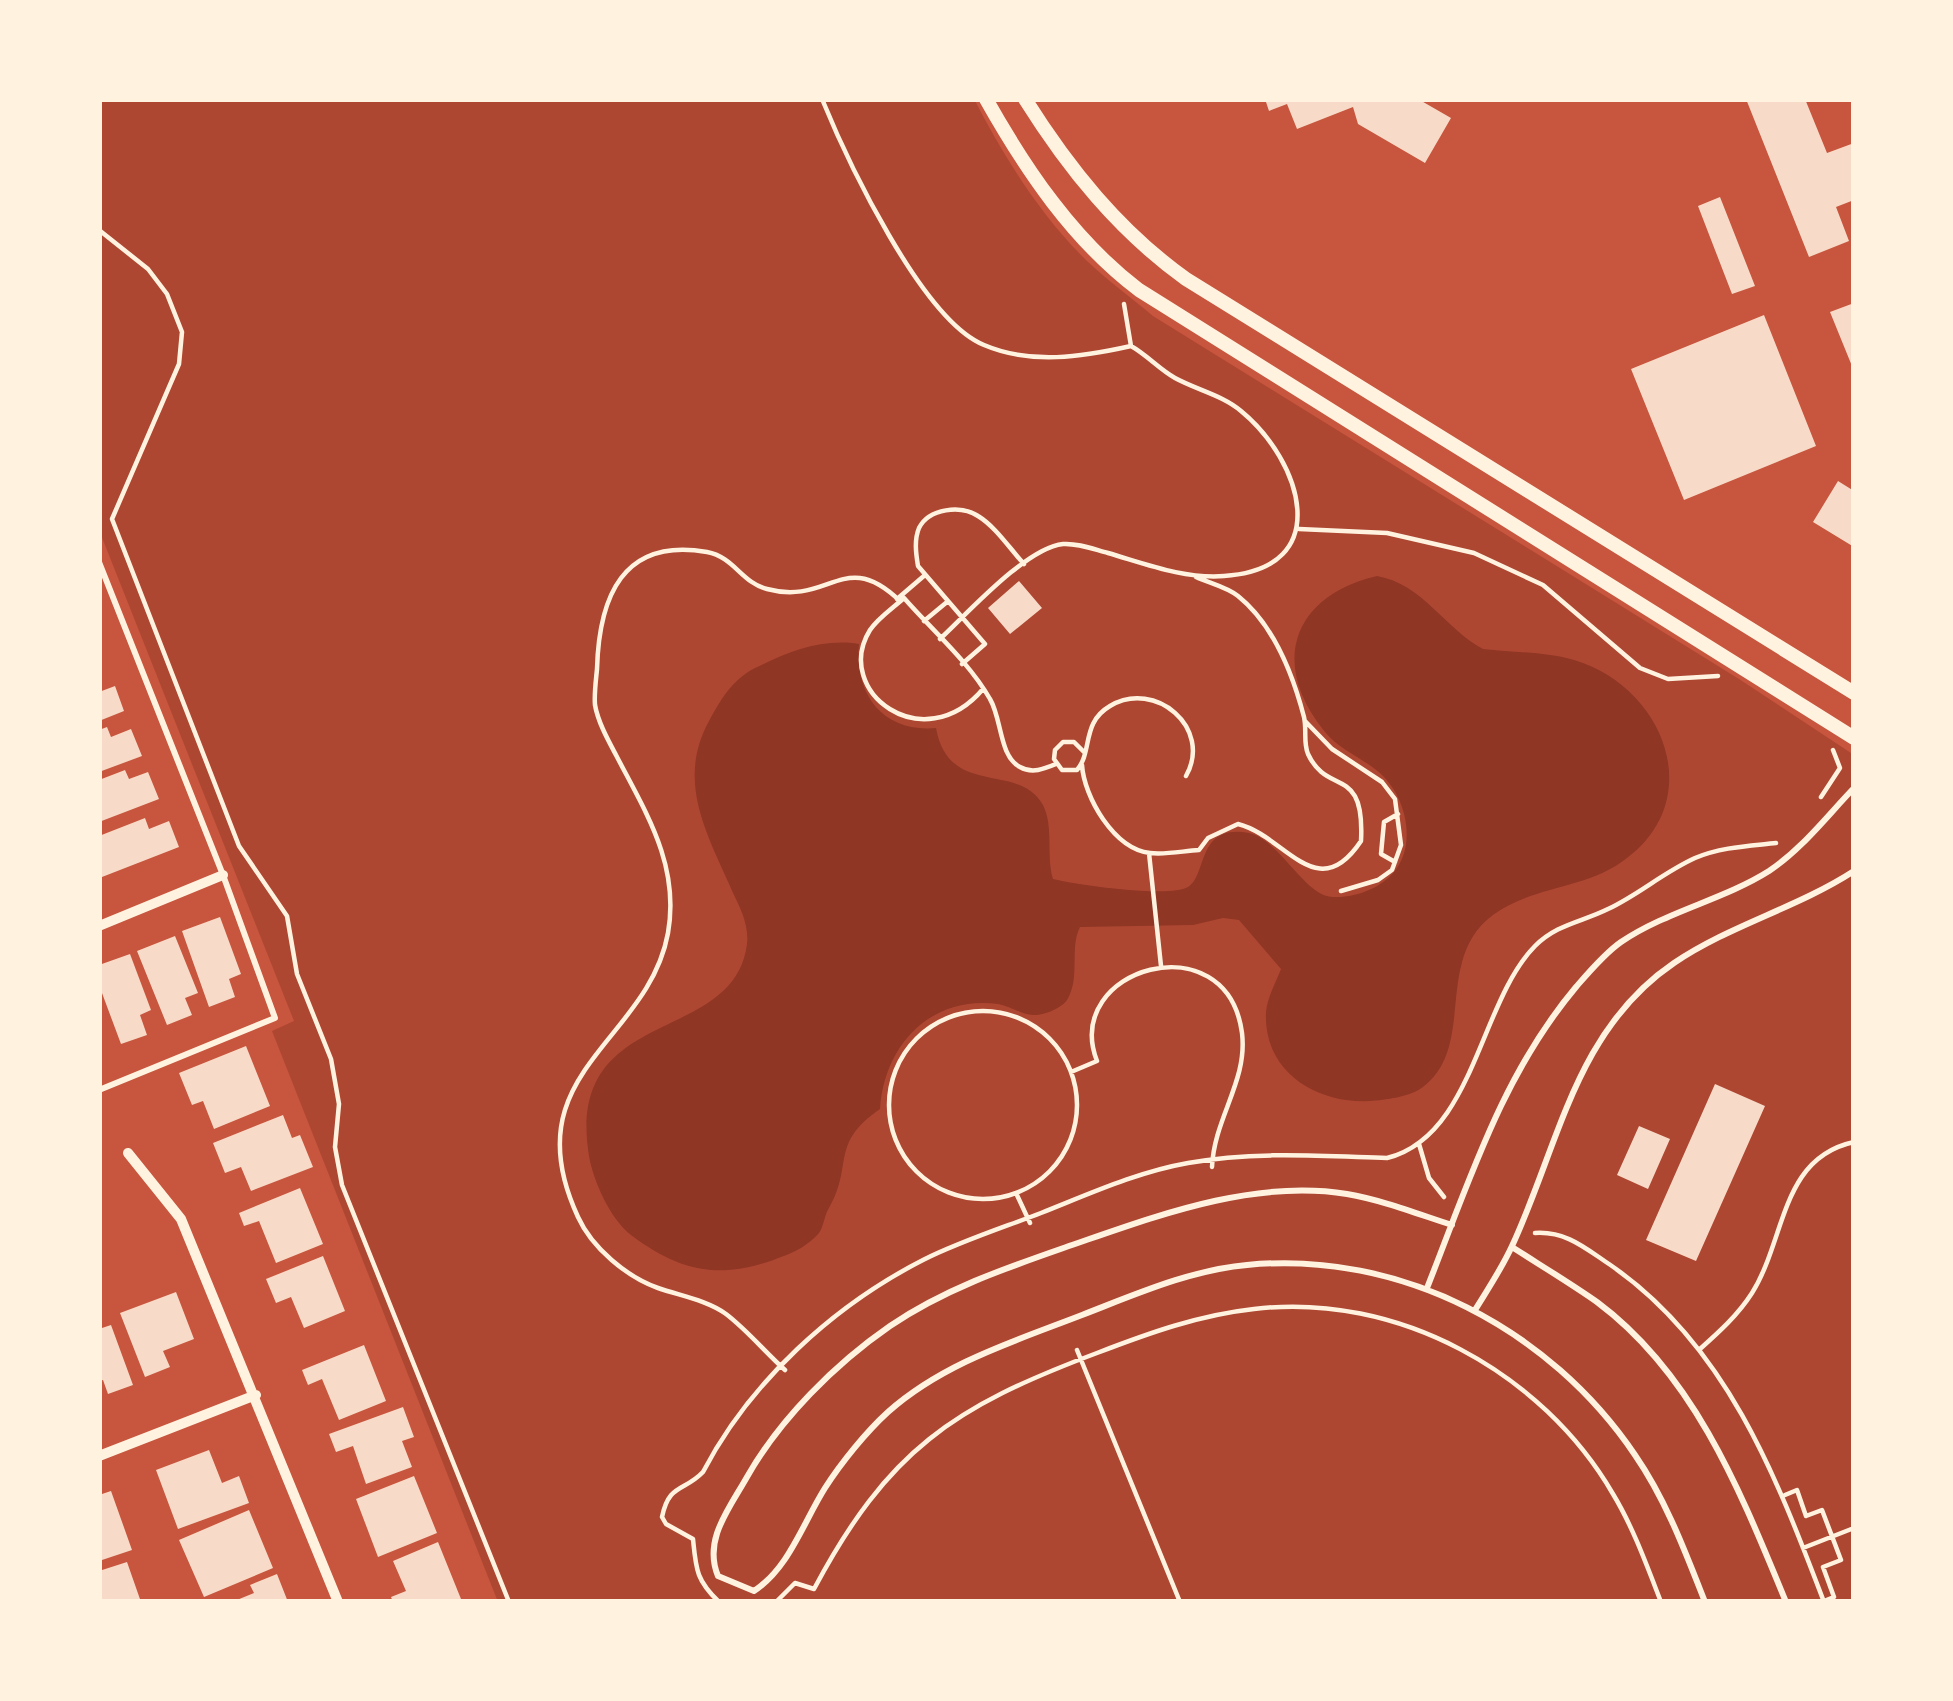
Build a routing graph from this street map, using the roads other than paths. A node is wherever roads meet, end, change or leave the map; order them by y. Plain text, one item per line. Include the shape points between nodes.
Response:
1 (986, 99) edge
2 (1025, 99) edge
3 (99, 562) edge
4 (1854, 693) edge
5 (1854, 738) edge
6 (1854, 788) edge
7 (1854, 871) edge
8 (224, 875) junction
9 (99, 926) edge
10 (99, 1090) edge
11 (128, 1154) dead end
12 (1452, 1225) junction
13 (1512, 1247) junction
14 (1427, 1288) junction
15 (1474, 1311) junction
16 (256, 1396) junction
17 (99, 1456) edge
18 (338, 1602) edge
19 (1705, 1602) edge
20 (1786, 1602) edge

1 - 5 street via 1047,196 1139,290
2 - 4 street via 1113,218 1186,279
3 - 8 lane
6 - 12 lane via 1766,873 1617,944 1582,981 1519,1067
7 - 13 lane via 1705,944 1617,1015 1574,1084
8 - 9 street
8 - 10 lane via 275,1018
11 - 16 street via 181,1219
12 - 14 lane
12 - 14 lane via 1347,1194 1243,1196 984,1276 843,1361 758,1458 710,1556 718,1576 754,1591 774,1578 827,1485 888,1412 975,1356 1146,1290 1245,1265 1305,1264
13 - 15 lane
13 - 20 lane via 1599,1304 1690,1402
14 - 15 lane
15 - 19 lane via 1546,1357 1621,1435 1665,1507
16 - 17 street
16 - 18 street

